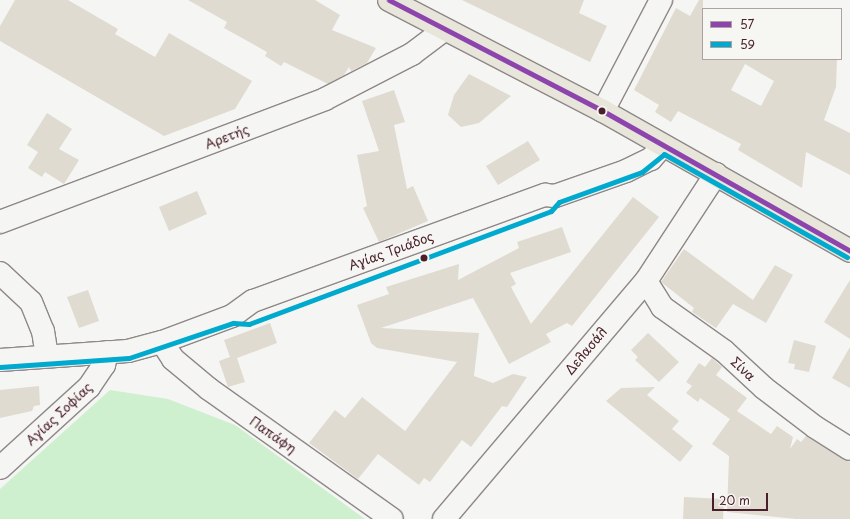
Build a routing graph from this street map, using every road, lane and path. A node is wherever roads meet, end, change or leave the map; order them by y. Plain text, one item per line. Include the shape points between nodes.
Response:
1 (389, 0) edge
2 (661, 0) edge
3 (444, 30) junction
4 (603, 111) junction
5 (663, 145) junction
6 (716, 174) junction
7 (0, 222) edge
8 (850, 251) edge
9 (0, 273) edge
10 (646, 281) junction
11 (162, 342) junction
12 (107, 352) junction
13 (47, 356) junction
14 (0, 360) edge
15 (850, 449) edge
16 (0, 468) edge
17 (392, 519) edge
18 (444, 519) edge

1 - 3 main road
2 - 4 street
3 - 4 main road
3 - 7 street, Αρετής via 412,54 325,98
4 - 5 main road
5 - 6 main road
5 - 11 street, Αγίας Τριάδος via 639,166 555,196 545,195 253,301 232,316
6 - 8 main road
6 - 10 street, Δελασάλ
9 - 13 street via 31,302 43,331
10 - 15 street, Σίνα via 662,307 724,351 764,388 815,427
10 - 18 street, Δελασάλ
11 - 12 street, Αγίας Τριάδος
11 - 17 street, Παπάφη via 174,359 209,390
12 - 13 street, Αγίας Τριάδος
12 - 16 street, Αγίας Σοφίας via 104,365 89,387
13 - 14 street, Αγίας Τριάδος

